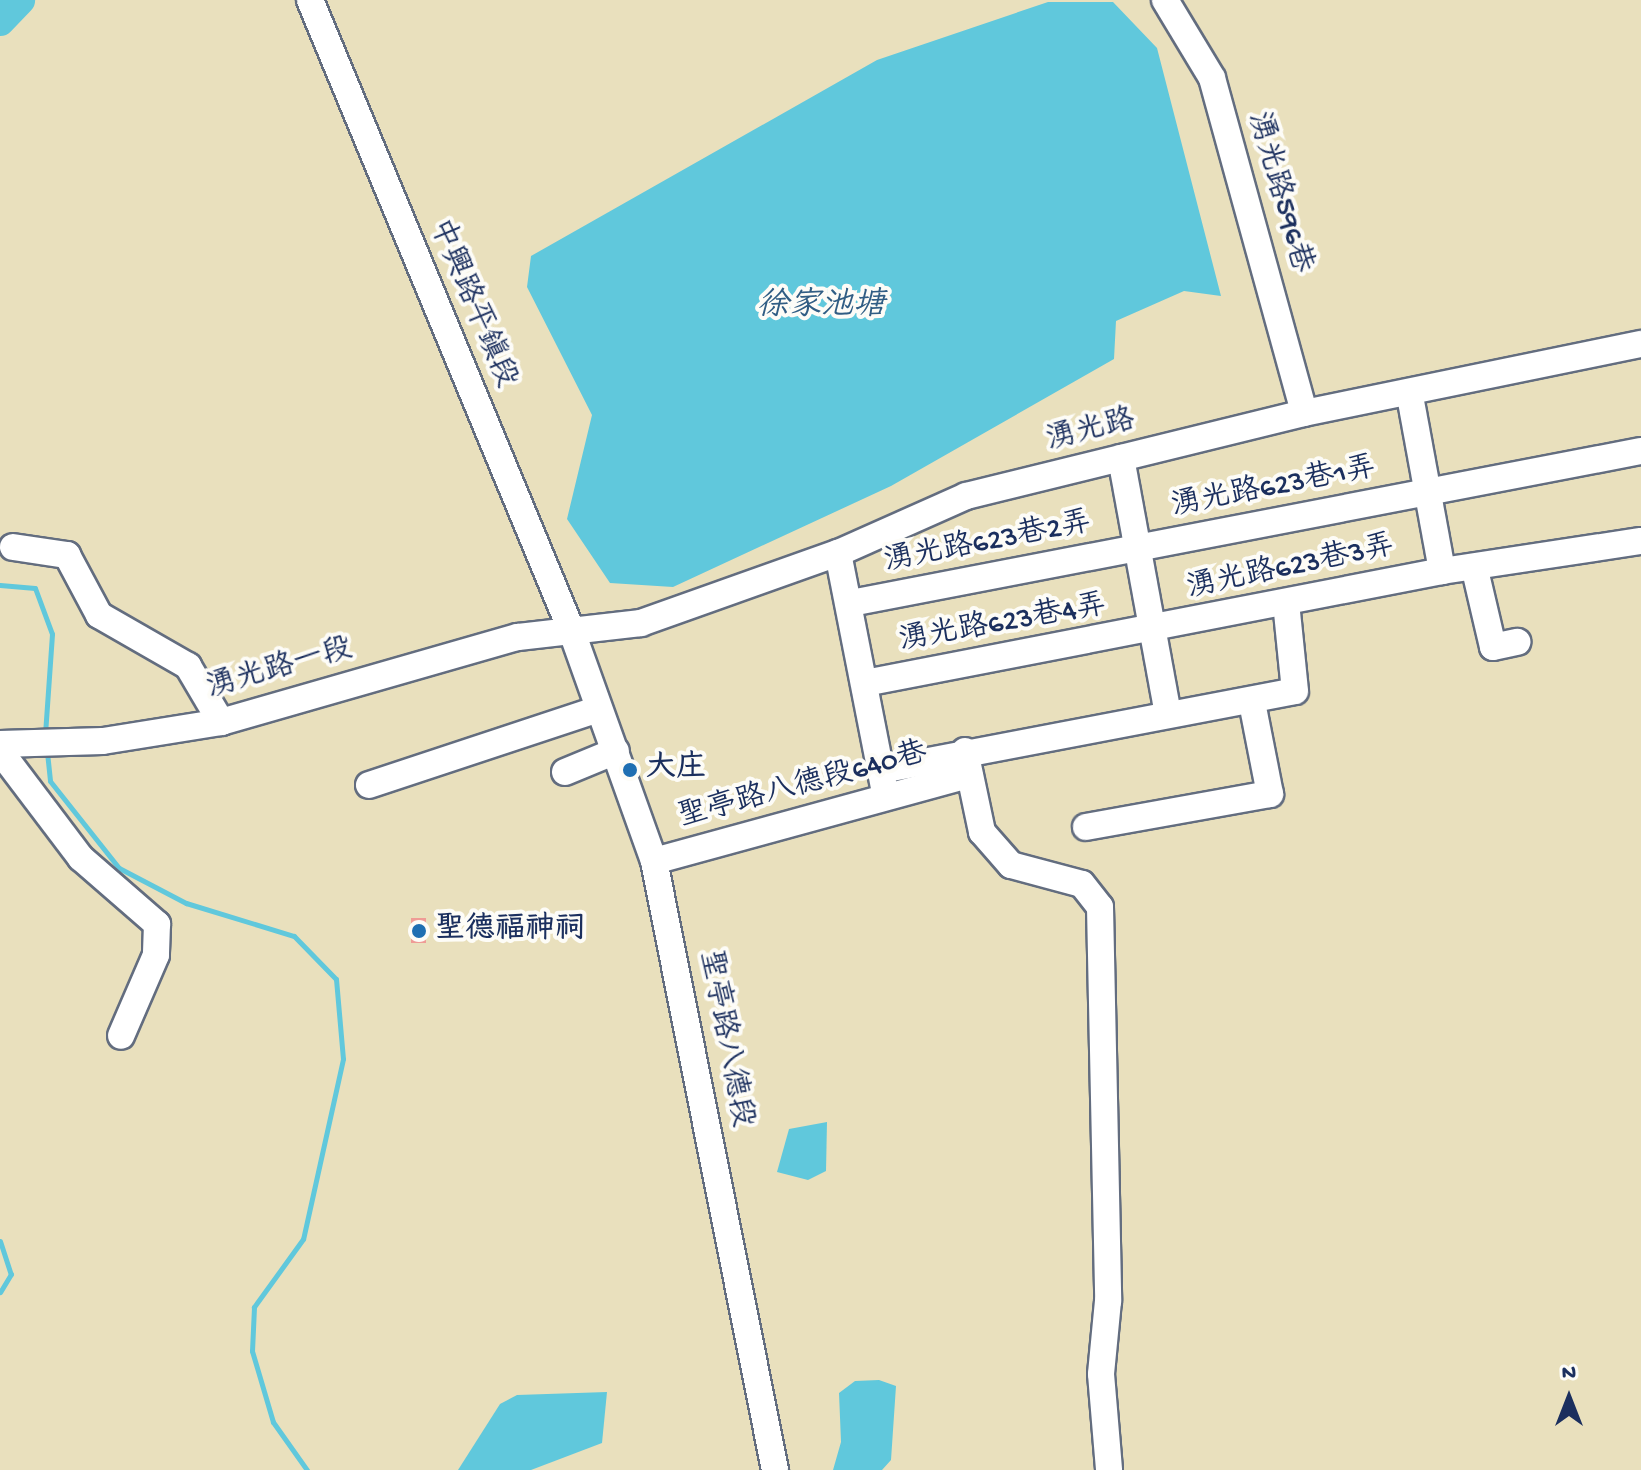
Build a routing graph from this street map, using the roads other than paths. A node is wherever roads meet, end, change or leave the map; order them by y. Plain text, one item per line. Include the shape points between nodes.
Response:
1 (310, 0) edge
2 (1165, 0) edge
3 (1641, 344) edge
4 (1410, 396) junction
5 (1304, 413) junction
6 (1641, 451) edge
7 (1121, 458) junction
8 (1424, 492) junction
9 (1641, 541) edge
10 (13, 547) dead end
11 (1137, 549) junction
12 (838, 553) junction
13 (1475, 570) junction
14 (1442, 571) junction
15 (851, 603) junction
16 (1286, 603) junction
17 (1152, 630) junction
18 (572, 632) junction
19 (1517, 642) dead end
20 (865, 683) junction
21 (1252, 702) junction
22 (599, 709) junction
23 (1168, 713) junction
24 (221, 722) junction
25 (0, 744) edge
26 (0, 751) edge
27 (616, 751) junction
28 (967, 763) junction
29 (881, 770) junction
30 (565, 772) dead end
31 (369, 785) dead end
32 (886, 799) junction
33 (1086, 827) dead end
34 (654, 861) junction
35 (121, 1036) dead end
36 (775, 1470) edge
37 (1109, 1470) edge

1 - 18 street, 中興路平鎮段
2 - 5 street, 湧光路596巷 via 1212,78
3 - 4 street, 湧光路
4 - 5 street, 湧光路
4 - 8 street
5 - 7 street, 湧光路
6 - 8 street, 湧光路623巷1弄
7 - 11 street
7 - 12 street, 湧光路 via 966,496
8 - 11 street, 湧光路623巷1弄
8 - 14 street
9 - 13 street, 湧光路623巷3弄
10 - 24 street via 67,555 99,615 188,666
11 - 15 street, 湧光路623巷2弄
11 - 17 street
12 - 15 street
12 - 18 street, 湧光路 via 641,623
13 - 14 street, 湧光路623巷3弄
13 - 19 street via 1493,647
14 - 16 street, 湧光路623巷3弄
15 - 20 street
16 - 17 street, 湧光路623巷3弄
16 - 21 street via 1295,691
17 - 20 street, 湧光路623巷4弄
17 - 23 street
18 - 22 street, 聖亭路八德段
18 - 24 street, 湧光路一段 via 518,637
20 - 29 street
21 - 23 street
21 - 33 street via 1270,794
22 - 27 street, 聖亭路八德段
22 - 31 street
23 - 28 street
24 - 25 street, 湧光路一段 via 103,741
26 - 35 street via 81,858 157,924 156,955
27 - 30 street
27 - 34 street, 聖亭路八德段
28 - 29 street
28 - 32 street, 聖亭路八德段640巷
28 - 37 street via 982,832 1011,865 1082,884 1100,907 1108,1301 1101,1374
29 - 32 street
32 - 34 street, 聖亭路八德段640巷
34 - 36 street, 聖亭路八德段

